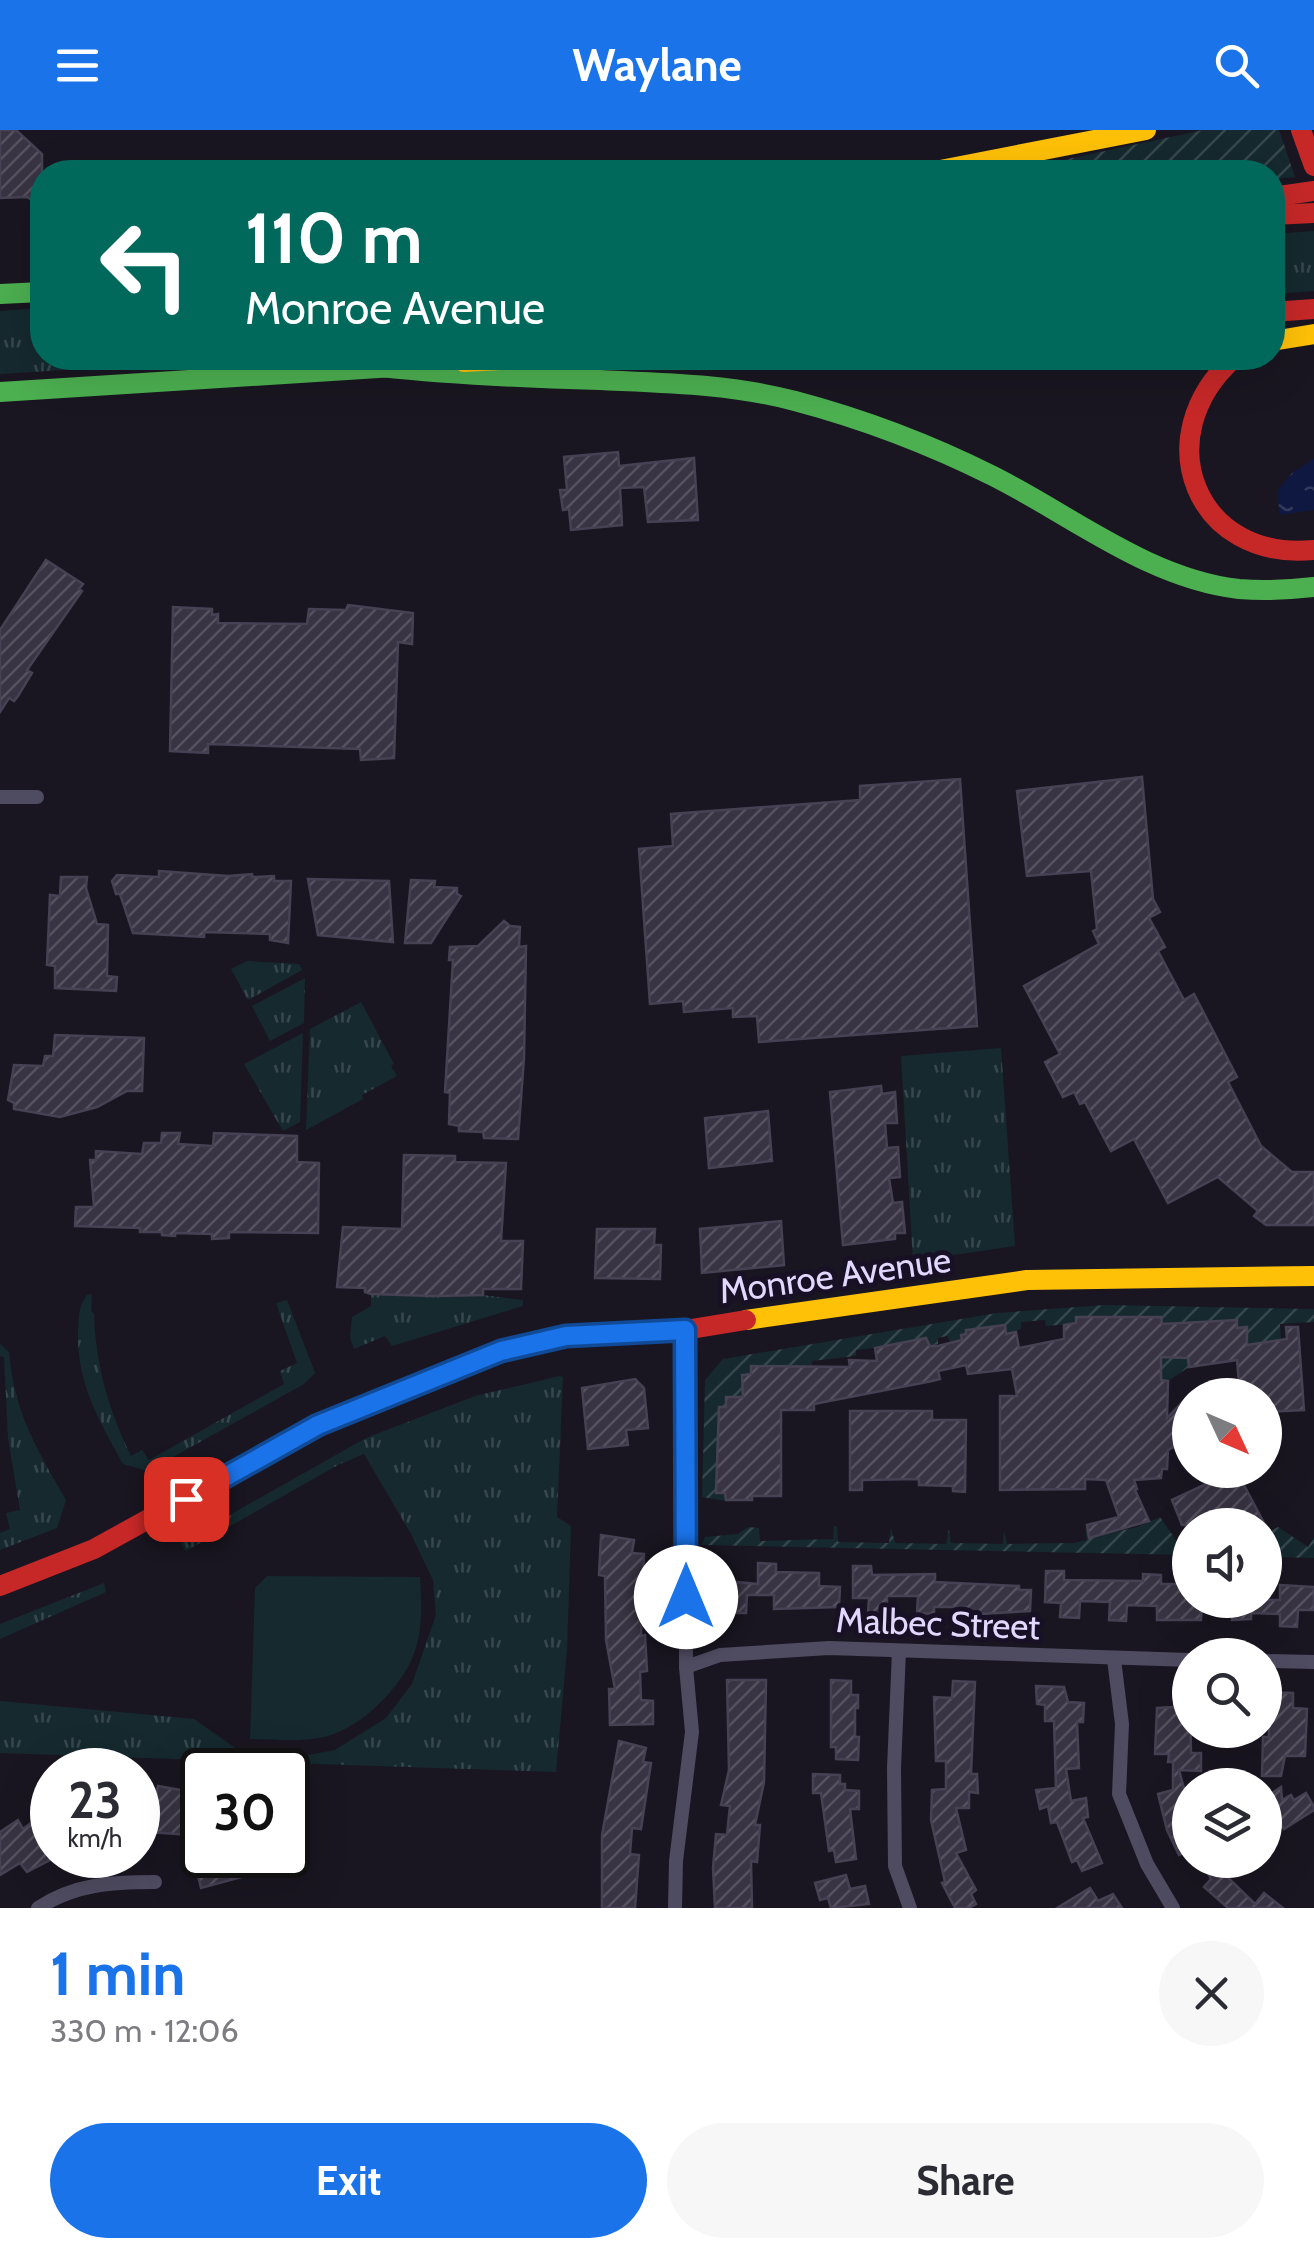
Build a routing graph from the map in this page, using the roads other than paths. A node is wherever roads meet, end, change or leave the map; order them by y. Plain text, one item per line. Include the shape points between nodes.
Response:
1 (1146, 130) edge
2 (1301, 130) edge
3 (992, 160) edge
4 (1314, 166) edge
5 (1314, 213) edge
6 (1285, 215) edge
7 (30, 293) edge
8 (0, 294) edge
9 (1314, 309) edge
10 (1285, 311) edge
11 (1314, 334) edge
12 (1285, 339) edge
13 (349, 370) edge
14 (400, 370) edge
15 (1219, 370) edge
16 (0, 392) edge
17 (1314, 550) edge
18 (1314, 587) edge
19 (0, 797) edge
20 (38, 797) dead end
21 (1314, 1276) edge
22 (685, 1330) junction
23 (0, 1586) edge
24 (899, 1652) junction
25 (1114, 1659) junction
26 (1172, 1660) edge
27 (1282, 1661) edge
28 (1314, 1662) edge
29 (686, 1666) junction
30 (155, 1882) dead end
31 (38, 1908) edge
32 (675, 1908) edge
33 (910, 1908) edge
34 (1174, 1908) edge

1 - 3 main road
2 - 4 main road
5 - 6 main road
7 - 8 main road
9 - 10 main road
11 - 12 main road
13 - 16 main road
14 - 18 main road via 758,392 918,442 1148,561 1212,586 1255,593
15 - 17 main road via 1193,414 1188,439 1196,482 1215,516 1246,542 1280,552
19 - 20 street
21 - 22 main road, Monroe Avenue via 1027,1280
22 - 23 main road, Monroe Avenue via 566,1336 501,1351 318,1425 94,1549
22 - 29 street
24 - 25 street, Malbec Street
24 - 29 street, Malbec Street via 720,1654
24 - 33 street via 895,1866
25 - 26 street, Malbec Street
25 - 34 street via 1122,1724 1119,1794 1147,1864
27 - 28 street
29 - 32 street via 692,1732
30 - 31 street via 74,1888

